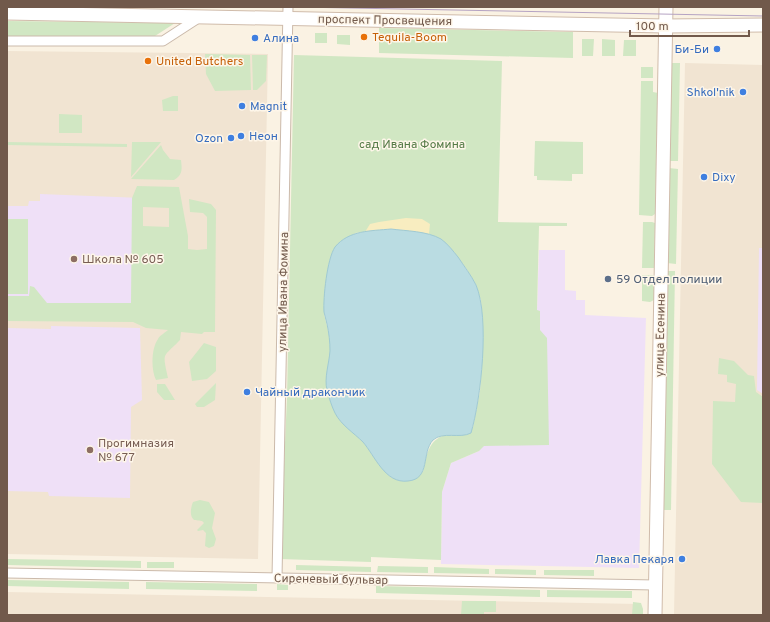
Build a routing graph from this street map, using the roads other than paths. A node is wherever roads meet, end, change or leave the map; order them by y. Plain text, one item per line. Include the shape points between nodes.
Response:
1 (666, 7) edge
2 (7, 13) edge
3 (288, 13) edge
4 (200, 17) junction
5 (666, 26) junction
6 (761, 26) edge
7 (7, 41) edge
8 (7, 573) edge
9 (277, 578) junction
10 (655, 585) junction
11 (655, 615) edge

1 - 5 main road, улица Есенина
2 - 4 main road, проспект Просвещения
3 - 4 main road, проспект Просвещения
3 - 5 main road, проспект Просвещения
3 - 9 street, улица Ивана Фомина
4 - 7 street via 164,40
5 - 6 main road, проспект Просвещения
5 - 10 main road, улица Есенина
8 - 9 street, Сиреневый бульвар
9 - 10 street, Сиреневый бульвар
10 - 11 main road, улица Есенина

